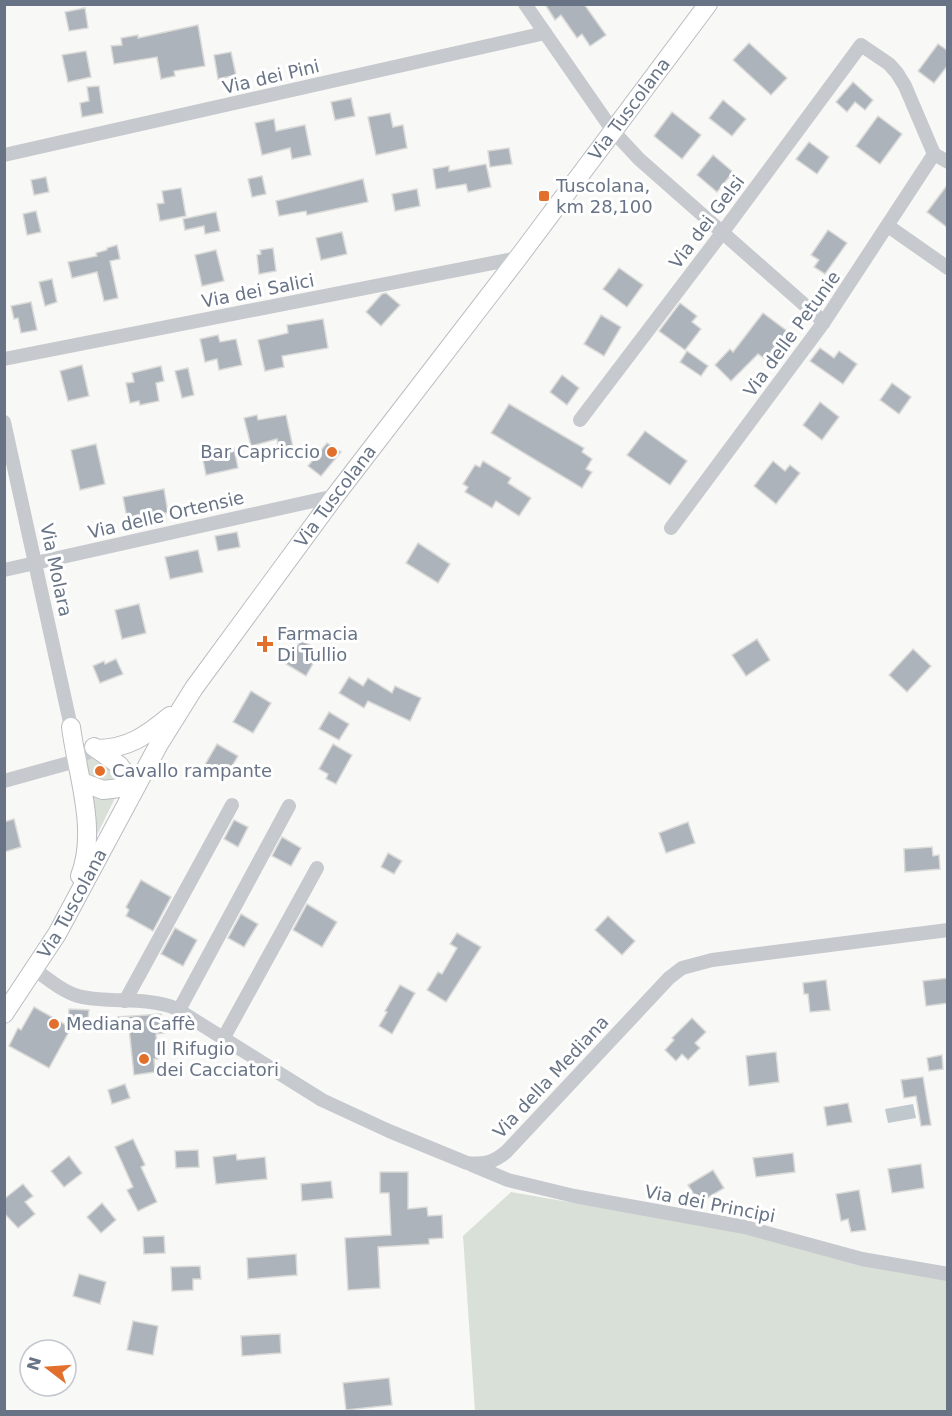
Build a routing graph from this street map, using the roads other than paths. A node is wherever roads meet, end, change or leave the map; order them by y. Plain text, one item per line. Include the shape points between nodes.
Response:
1 (525, 4) edge
2 (708, 4) edge
3 (545, 33) junction
4 (613, 131) junction
5 (934, 154) junction
6 (4, 155) edge
7 (948, 162) edge
8 (888, 226) junction
9 (722, 233) junction
10 (518, 258) junction
11 (948, 268) edge
12 (824, 322) junction
13 (4, 359) edge
14 (580, 420) dead end
15 (4, 422) edge
16 (335, 496) junction
17 (671, 528) dead end
18 (36, 562) junction
19 (4, 570) edge
20 (181, 707) junction
21 (71, 727) junction
22 (97, 749) junction
23 (76, 761) junction
24 (4, 781) edge
25 (82, 782) junction
26 (136, 786) junction
27 (232, 805) dead end
28 (289, 806) dead end
29 (317, 868) dead end
30 (948, 930) edge
31 (57, 934) junction
32 (34, 969) junction
33 (125, 1001) junction
34 (179, 1010) junction
35 (4, 1014) edge
36 (224, 1039) junction
37 (468, 1163) junction
38 (948, 1274) edge

1 - 3 street
2 - 4 main road, Via Tuscolana
3 - 4 street
3 - 6 street, Via dei Pini
4 - 9 street
4 - 10 main road, Via Tuscolana
5 - 7 street
5 - 8 street, Via delle Petunie
5 - 9 street, Via dei Gelsi via 902,79 861,45
8 - 11 street
8 - 12 street, Via delle Petunie
9 - 12 street
9 - 14 street, Via dei Gelsi
10 - 13 street, Via dei Salici
10 - 16 main road, Via Tuscolana
12 - 17 street, Via delle Petunie
15 - 18 street, Via Molara
16 - 18 street, Via delle Ortensie
16 - 20 main road, Via Tuscolana
18 - 19 street, Via delle Ortensie
18 - 21 street, Via Molara
20 - 22 main road via 137,741
20 - 26 main road, Via Tuscolana
21 - 22 main road
21 - 23 main road
22 - 23 street
22 - 26 main road via 119,765
23 - 24 street
23 - 25 main road
25 - 26 main road via 103,790
25 - 31 main road via 87,849
26 - 31 main road, Via Tuscolana
27 - 33 street
28 - 34 street
29 - 36 street
30 - 37 street, Via della Mediana via 712,960 682,968 507,1151 489,1162
31 - 32 main road, Via Tuscolana
32 - 33 street via 65,991
32 - 35 main road, Via Tuscolana
33 - 34 street via 158,1003
34 - 36 street
36 - 37 street via 339,1109
37 - 38 street, Via dei Principi via 508,1180 562,1194 745,1227 862,1258

